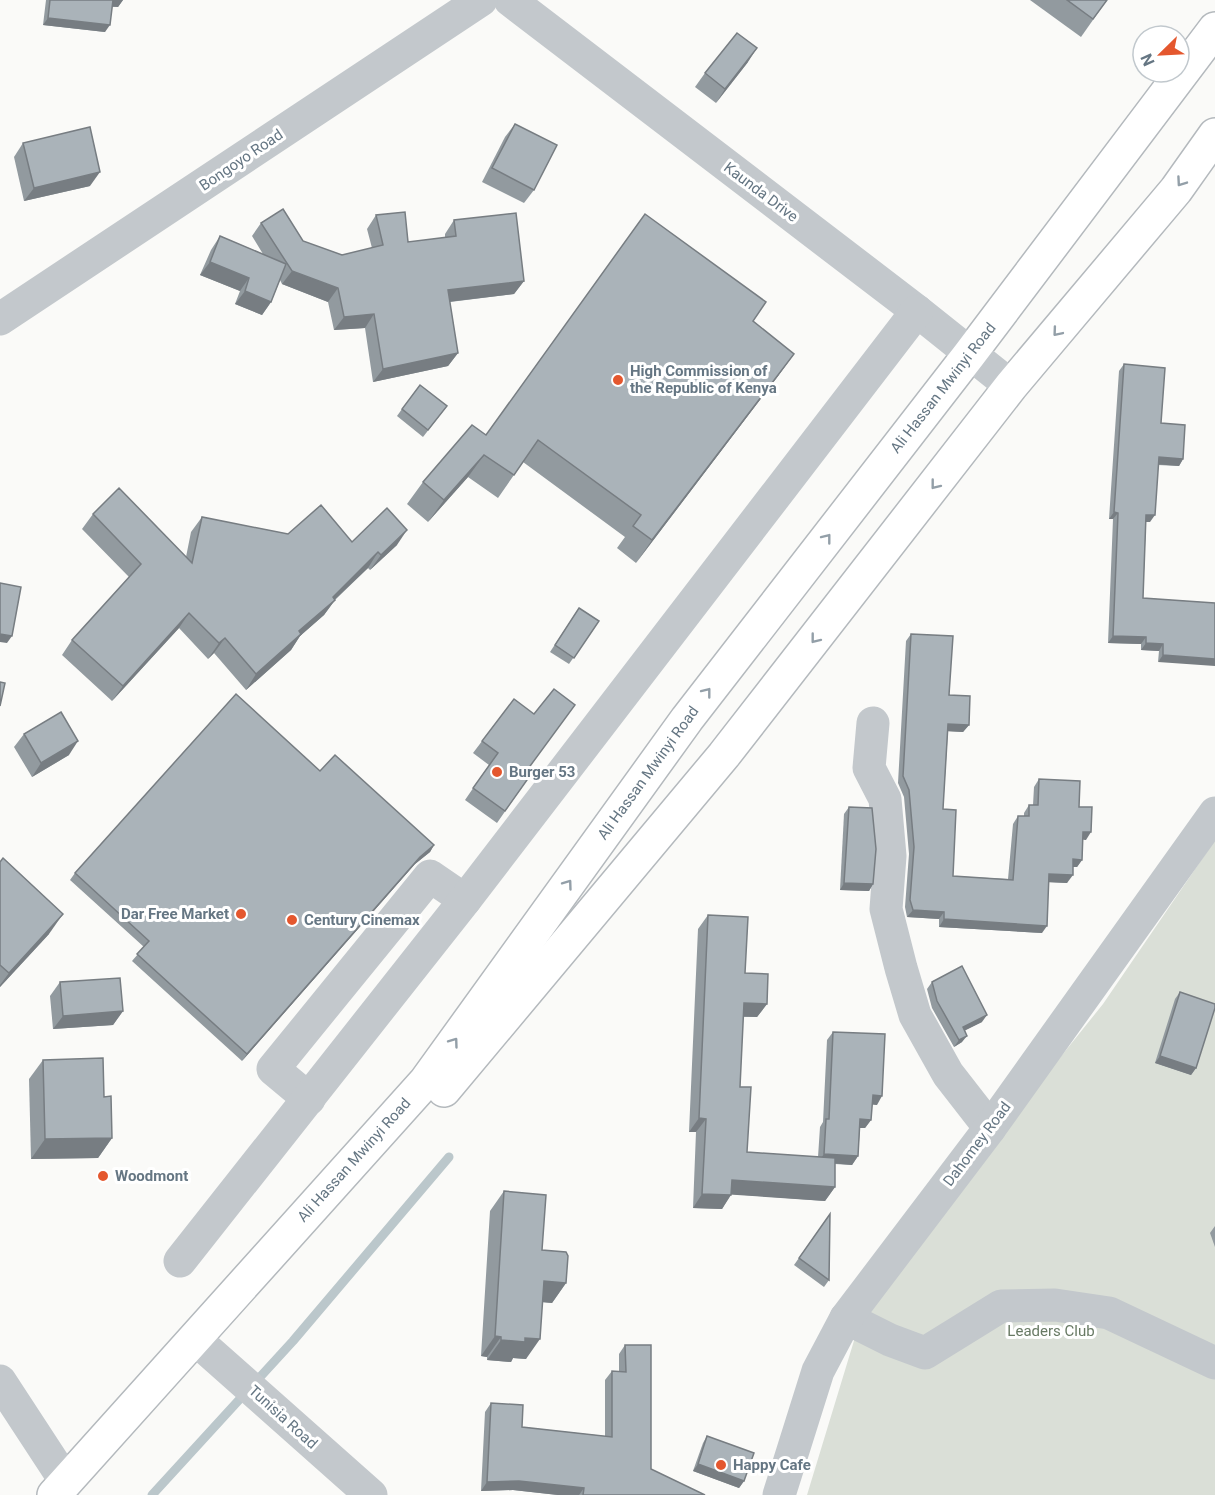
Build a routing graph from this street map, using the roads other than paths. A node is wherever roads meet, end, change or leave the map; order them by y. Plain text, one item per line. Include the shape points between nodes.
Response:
1 (481, 0) edge
2 (510, 0) edge
3 (1215, 29) edge
4 (1215, 135) edge
5 (0, 320) edge
6 (940, 330) junction
7 (1011, 386) junction
8 (873, 723) dead end
9 (1215, 813) edge
10 (465, 900) junction
11 (309, 1099) junction
12 (990, 1128) junction
13 (180, 1261) dead end
14 (846, 1318) junction
15 (201, 1344) junction
16 (1215, 1363) edge
17 (0, 1381) edge
18 (65, 1491) edge
19 (371, 1495) edge
20 (779, 1495) edge

1 - 5 street, Bongoyo Road
2 - 6 street, Kaunda Drive
3 - 6 highway, Ali Hassan Mwinyi Road
4 -> 7 highway, Ali Hassan Mwinyi Road via 1176,190
6 - 7 street, Kaunda Drive
6 - 10 street
15 -> 6 highway, Ali Hassan Mwinyi Road via 426,1081 687,719
7 -> 15 highway, Ali Hassan Mwinyi Road via 724,755 435,1100
8 - 12 street via 869,768 885,799 890,856 886,909 901,968 915,1015 948,1074
9 - 12 street, Dahomey Road
10 - 11 street
10 - 11 street via 430,876 273,1069
11 - 13 street
12 - 14 street, Dahomey Road
14 - 16 street via 925,1353 1001,1306 1055,1305 1109,1313
14 - 20 street, Dahomey Road via 818,1371
15 - 18 highway, Ali Hassan Mwinyi Road
15 - 19 street, Tunisia Road
17 - 18 street

